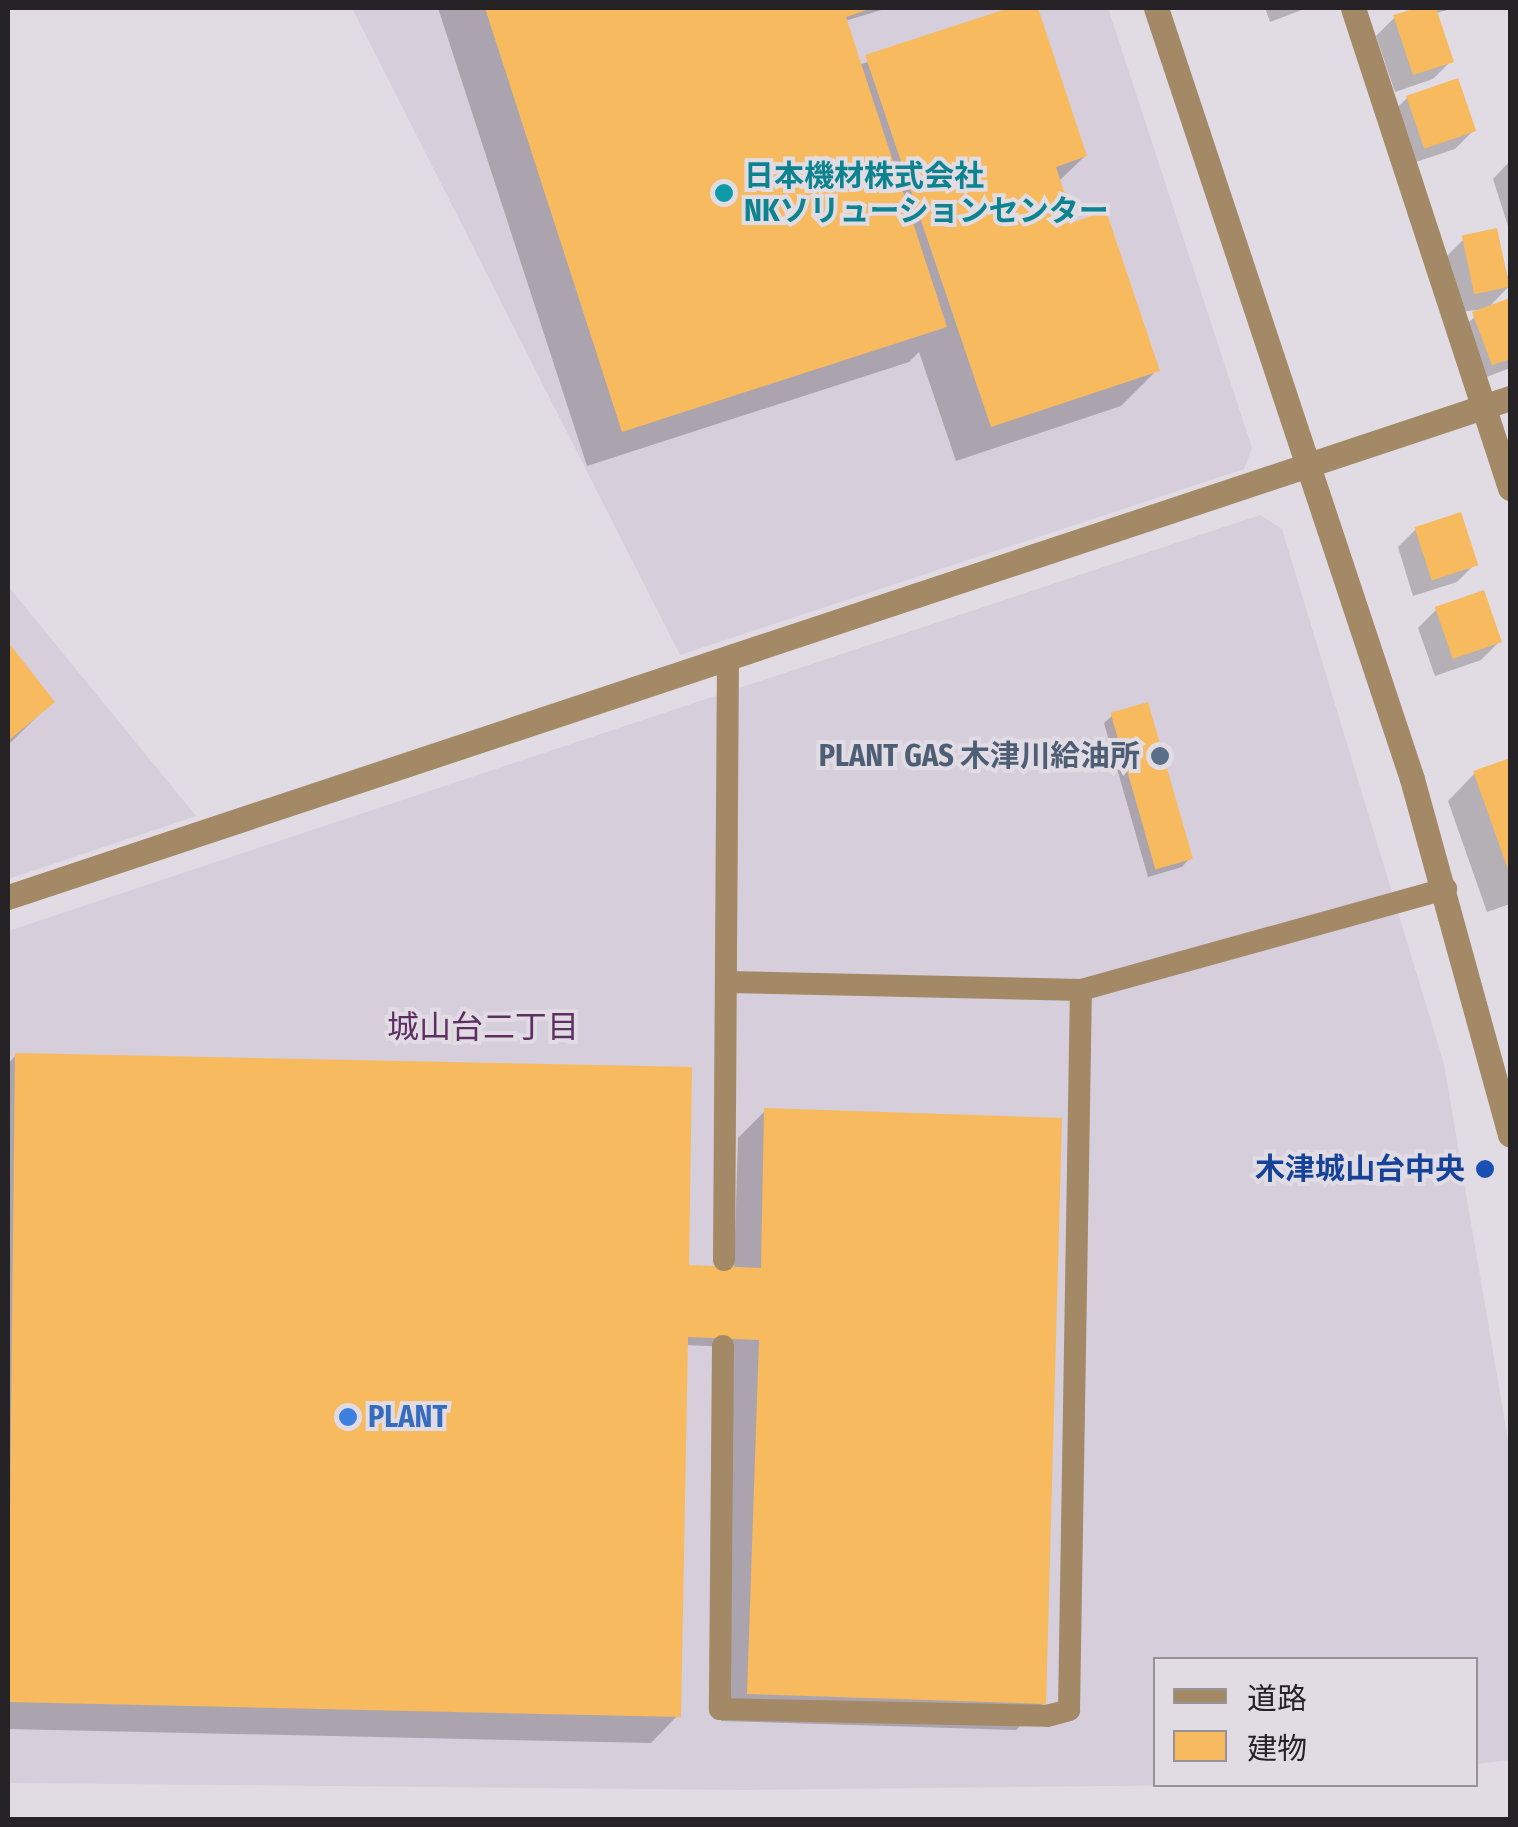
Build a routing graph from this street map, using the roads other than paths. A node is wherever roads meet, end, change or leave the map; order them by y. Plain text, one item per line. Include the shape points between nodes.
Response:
1 (1156, 8) edge
2 (1353, 8) edge
3 (1510, 398) edge
4 (1484, 406) junction
5 (1308, 464) junction
6 (1510, 488) edge
7 (728, 660) junction
8 (1446, 889) junction
9 (8, 897) edge
10 (727, 982) junction
11 (1081, 990) junction
12 (1510, 1135) edge
13 (724, 1260) dead end
14 (724, 1346) dead end

1 - 5 street
2 - 4 street
3 - 4 street
4 - 5 street
4 - 6 street
5 - 7 street
5 - 8 street
7 - 9 street
7 - 10 lane
8 - 11 lane
8 - 12 street
10 - 11 lane
10 - 13 lane
11 - 14 lane via 1069,1710 1047,1716 720,1709

